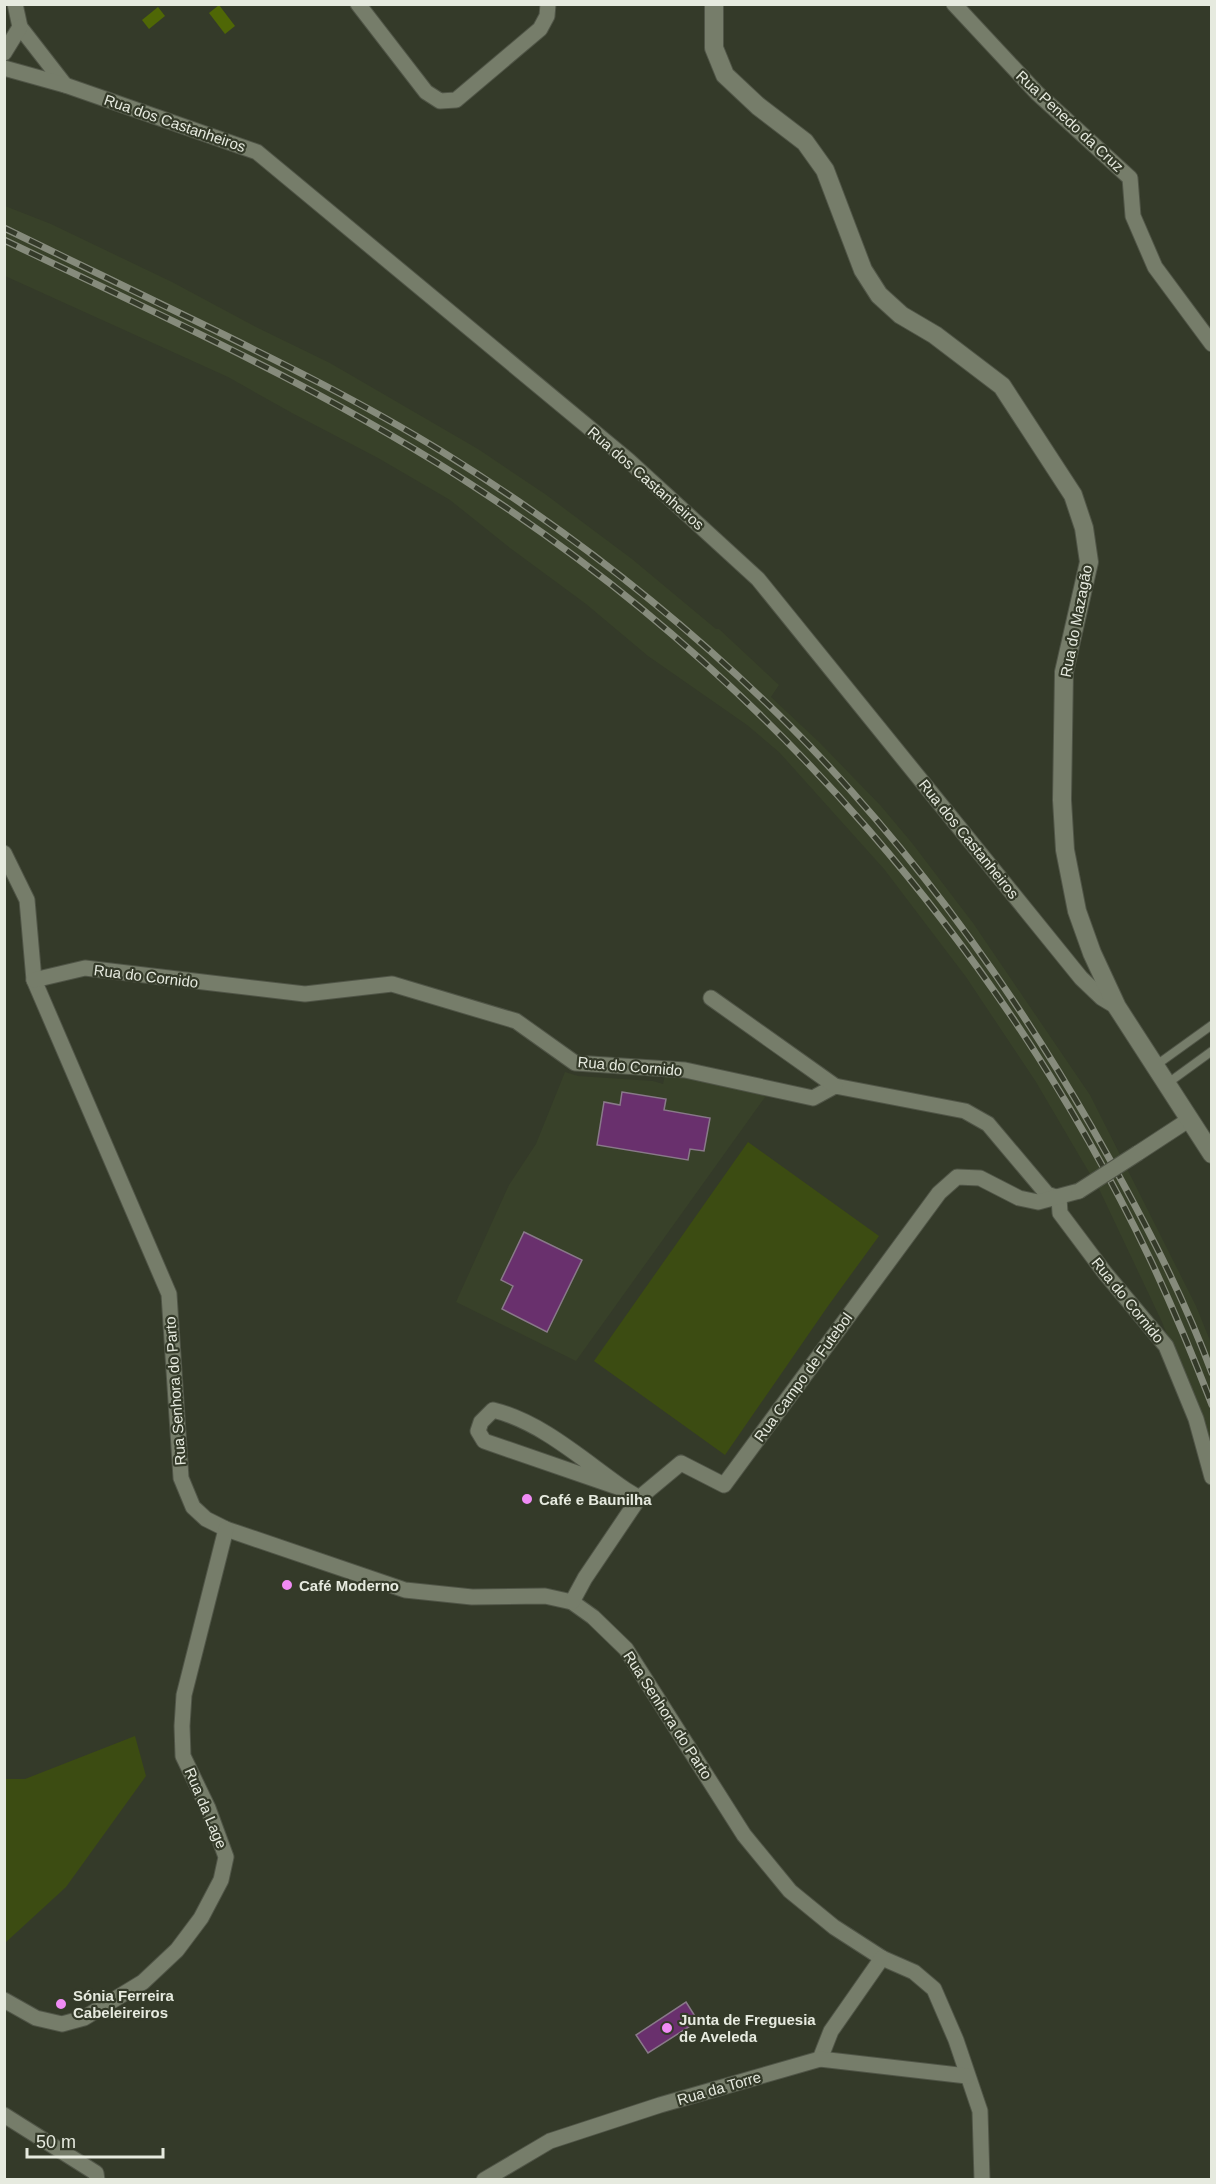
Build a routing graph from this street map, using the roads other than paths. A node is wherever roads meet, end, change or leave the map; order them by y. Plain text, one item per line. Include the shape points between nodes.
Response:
1 (15, 4) edge
2 (358, 4) edge
3 (548, 4) edge
4 (714, 4) edge
5 (954, 4) edge
6 (20, 27) junction
7 (4, 53) edge
8 (4, 68) edge
9 (65, 85) junction
10 (1212, 344) edge
11 (4, 853) edge
12 (34, 980) junction
13 (711, 998) dead end
14 (1117, 1006) junction
15 (1212, 1024) edge
16 (1212, 1051) edge
17 (1155, 1066) junction
18 (1167, 1084) junction
19 (835, 1086) junction
20 (1190, 1119) junction
21 (1212, 1154) edge
22 (1059, 1198) junction
23 (1212, 1477) edge
24 (626, 1490) junction
25 (639, 1498) junction
26 (226, 1529) junction
27 (572, 1602) junction
28 (882, 1958) junction
29 (4, 2000) edge
30 (820, 2059) junction
31 (967, 2076) junction
32 (4, 2115) edge
33 (98, 2180) edge
34 (484, 2180) edge
35 (982, 2180) edge

1 - 6 street
2 - 3 street via 426,92 440,101 456,100 540,29
4 - 14 street, Rua do Mazagão via 714,48 725,75 805,142 825,170 863,270 879,295 1002,386 1073,495 1084,528 1089,562 1064,672 1065,850 1077,911
5 - 10 street, Rua Penedo da Cruz via 1038,93 1130,178 1133,216 1155,267
6 - 7 street
6 - 9 street
8 - 9 street, Rua dos Castanheiros
9 - 14 street, Rua dos Castanheiros via 257,152 628,460 758,579 1082,978 1102,998
11 - 12 street, Rua Senhora do Parto via 27,900
12 - 19 street, Rua do Cornido via 85,968 305,994 392,984 516,1021 575,1063 685,1070 813,1098
12 - 26 street, Rua Senhora do Parto via 169,1294 181,1478 193,1507
13 - 19 street
14 - 17 street, Rua do Mazagão
15 - 17 lane
16 - 18 lane
17 - 18 street, Rua do Mazagão
18 - 20 street, Rua do Mazagão
19 - 22 street via 965,1111 988,1124 1047,1194
20 - 21 street, Rua do Mazagão
20 - 22 street, bridge via 1079,1191
22 - 23 street, Rua do Cornido via 1060,1213 1166,1346 1196,1419
22 - 25 street, Rua Campo de Futebol via 1038,1202 1019,1198 980,1178 957,1177 939,1193 724,1485 681,1463
24 - 24 street via 535,1426 493,1410 481,1422 478,1431 484,1441
24 - 25 street
25 - 27 street, Rua Campo de Futebol
26 - 27 street, Rua Senhora do Parto via 405,1590 472,1597 545,1596
26 - 29 street, Rua da Lage via 184,1695 182,1726 183,1756 226,1857 221,1880 201,1918 177,1950 143,1982 84,2018 62,2024 36,2018
27 - 28 street, Rua Senhora do Parto via 626,1649 744,1835 790,1891 834,1927
28 - 30 street via 831,2031
28 - 31 street, Rua Senhora do Parto via 914,1972 934,1989
30 - 31 street, Rua da Torre
30 - 34 street, Rua da Torre via 550,2141
31 - 35 street, Rua Senhora do Parto via 980,2111
32 - 33 street via 96,2173

